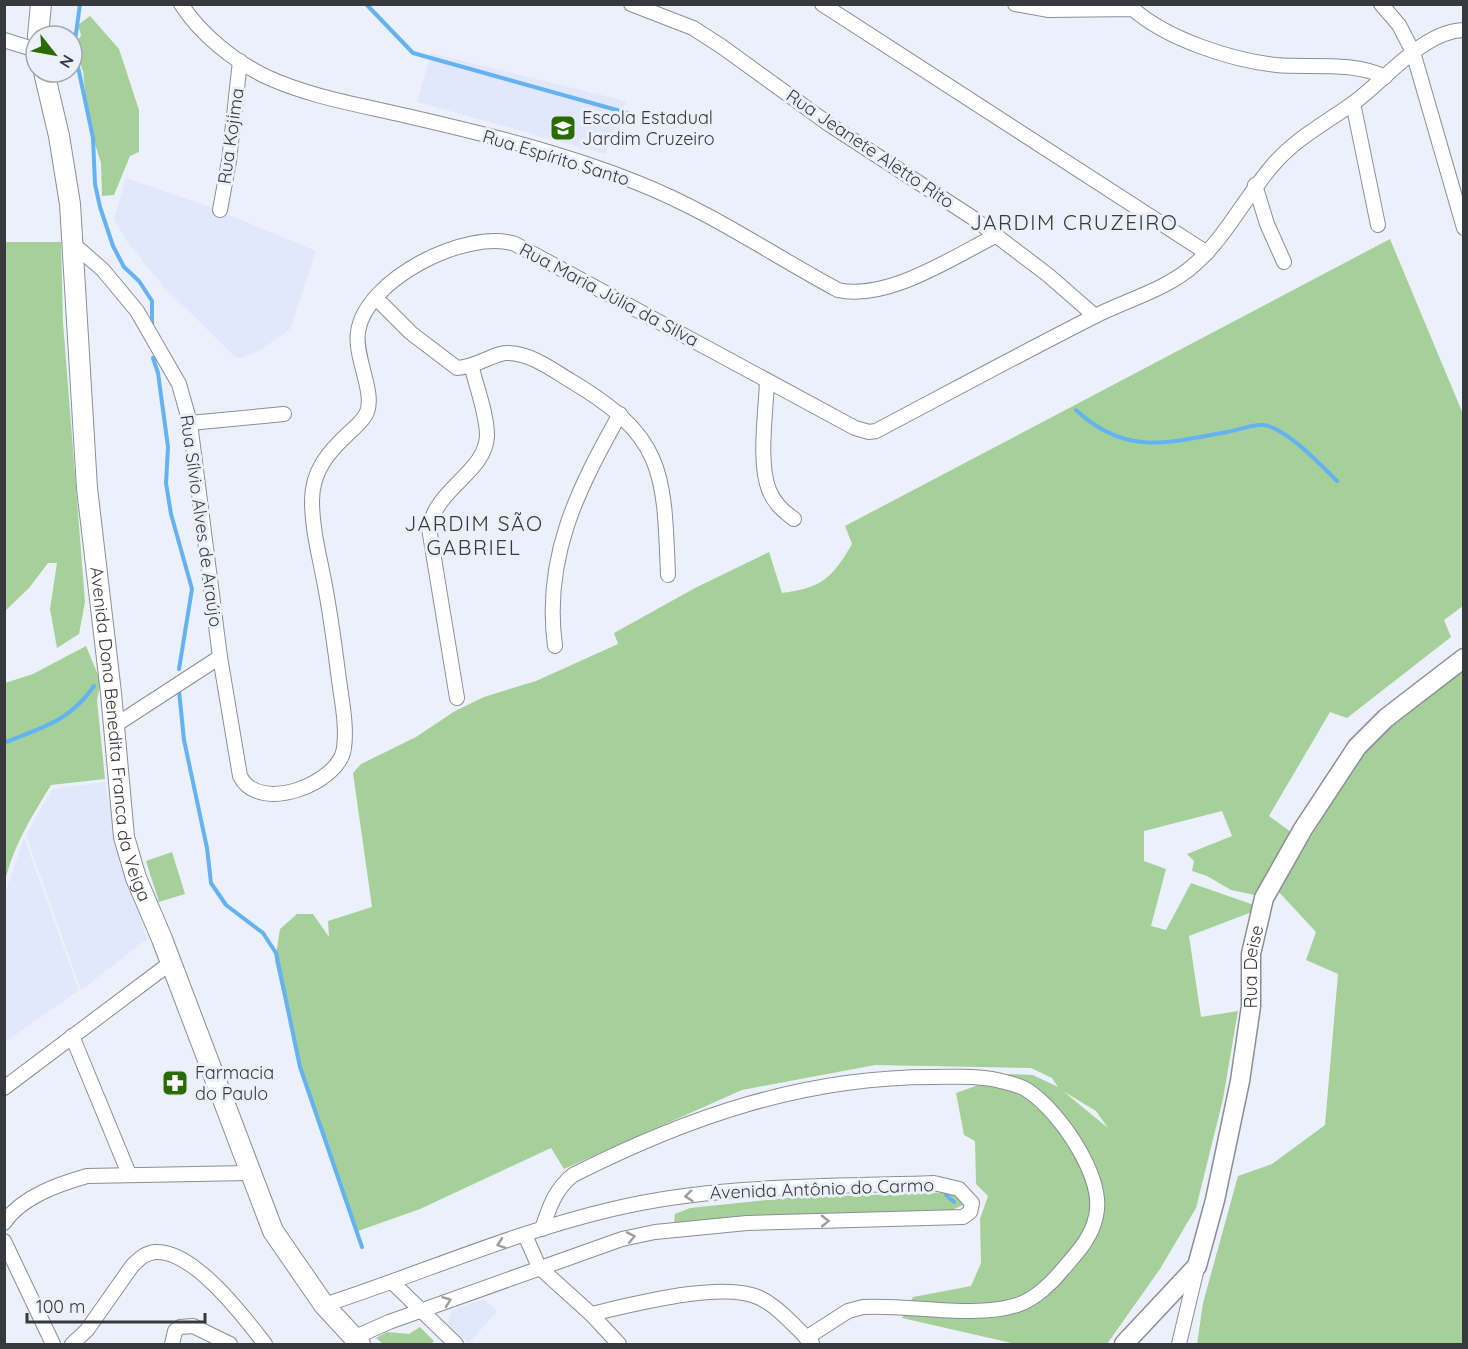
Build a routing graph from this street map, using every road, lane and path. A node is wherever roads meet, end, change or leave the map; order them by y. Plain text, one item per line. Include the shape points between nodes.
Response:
1 (41, 4) edge
2 (181, 4) edge
3 (631, 4) edge
4 (822, 4) edge
5 (1015, 4) edge
6 (1381, 4) edge
7 (1138, 7) edge
8 (39, 24) edge
9 (1464, 30) edge
10 (4, 40) edge
11 (24, 46) edge
12 (1413, 52) junction
13 (240, 61) junction
14 (1384, 77) junction
15 (47, 84) edge
16 (1353, 103) junction
17 (1255, 185) junction
18 (220, 210) dead end
19 (1378, 225) dead end
20 (1464, 228) edge
21 (997, 235) junction
22 (72, 243) junction
23 (1207, 253) junction
24 (1284, 262) dead end
25 (376, 298) junction
26 (1095, 316) junction
27 (472, 368) junction
28 (766, 381) junction
29 (284, 414) dead end
30 (620, 414) junction
31 (190, 423) junction
32 (794, 519) dead end
33 (669, 575) dead end
34 (555, 646) dead end
35 (220, 657) junction
36 (1464, 658) edge
37 (457, 698) dead end
38 (114, 726) junction
39 (240, 776) joint
40 (169, 964) junction
41 (72, 1036) junction
42 (4, 1088) edge
43 (249, 1173) junction
44 (129, 1174) junction
45 (4, 1222) edge
46 (542, 1229) junction
47 (525, 1235) junction
48 (5, 1245) edge
49 (1197, 1266) junction
50 (539, 1267) junction
51 (393, 1283) junction
52 (324, 1305) junction
53 (420, 1311) junction
54 (591, 1314) junction
55 (357, 1341) edge
56 (810, 1341) edge
57 (53, 1344) edge
58 (72, 1344) edge
59 (172, 1344) edge
60 (230, 1344) edge
61 (265, 1344) edge
62 (456, 1344) edge
63 (619, 1344) edge
64 (1124, 1344) edge
65 (1179, 1344) edge

1 - 8 main road
2 - 13 street, Rua Espírito Santo via 210,37
3 - 21 street, Rua Jeanete Aletto Rito via 693,28 830,125
4 - 23 street
5 - 7 street via 1048,10
6 - 12 street via 1399,25
7 - 14 street via 1149,24 1235,57 1275,65 1359,70
9 - 12 street, Rua Maria Júlia da Silva via 1446,33
10 - 11 street
12 - 14 street, Rua Maria Júlia da Silva
12 - 20 street
13 - 18 street, Rua Kojima
13 - 21 street, Rua Espírito Santo via 268,78 301,89 576,160 638,183 699,209 838,290 852,294 877,291 916,276
14 - 16 street, Rua Maria Júlia da Silva
15 - 22 main road, Avenida Dona Benedita Franca da Veiga via 70,204
16 - 17 street, Rua Maria Júlia da Silva via 1297,141
16 - 19 street
17 - 23 street, Rua Maria Júlia da Silva
17 - 24 street
21 - 26 street, Rua Jeanete Aletto Rito
22 - 31 street, Rua Sílvio Alves de Araújo via 103,270 137,311 179,384
22 - 38 main road, Avenida Dona Benedita Franca da Veiga via 87,488
23 - 26 street, Rua Maria Júlia da Silva via 1167,283
25 - 27 street via 411,333 457,368
25 - 28 street, Rua Maria Júlia da Silva via 421,262 449,249 503,240 548,260
25 - 39 street, Rua Maria Júlia da Silva via 360,321 357,334 369,403 366,414 334,446 313,482 312,521 342,696 344,750 340,762 328,774 279,795 257,793
26 - 28 street, Rua Maria Júlia da Silva via 876,431 855,428
27 - 30 street via 505,352 514,353 568,379
27 - 37 street via 486,425 485,445 478,460 436,506 429,528
28 - 32 street via 769,489 777,504
29 - 31 street
30 - 33 street via 642,437 655,460 662,488
30 - 34 street via 581,490 559,551 552,582
31 - 35 street, Rua Sílvio Alves de Araújo
35 - 38 street
35 - 39 street, Rua Sílvio Alves de Araújo
36 - 49 street, Rua Deise via 1386,718 1357,747 1264,898 1251,954 1251,1006 1240,1081
38 - 40 main road, Avenida Dona Benedita Franca da Veiga via 124,837
40 - 41 street
40 - 43 main road, Avenida Dona Benedita Franca da Veiga
41 - 42 street
41 - 44 street
43 - 44 street
43 - 52 main road, Avenida Dona Benedita Franca da Veiga via 273,1232
44 - 45 street via 87,1176 64,1182 17,1208
46 - 47 street, Avenida Antônio do Carmo
50 -> 46 street, Avenida Antônio do Carmo via 621,1239 655,1232 747,1223 963,1217 970,1212 972,1203 958,1189 934,1183 732,1191 615,1208
46 - 56 street via 562,1183 573,1175 680,1126 748,1102 844,1082 974,1077 1003,1081 1029,1091 1044,1104 1076,1143 1096,1195 1097,1214 1089,1235 1058,1275 1019,1305 996,1309 863,1307 848,1311
47 - 50 street
47 -> 51 street, Avenida Antônio do Carmo
48 - 57 street
49 - 64 street
49 - 65 street, Rua Deise
53 -> 50 street, Avenida Antônio do Carmo
50 - 54 street
51 - 52 street, Avenida Antônio do Carmo
51 - 53 street
52 - 55 main road, Avenida Dona Benedita Franca da Veiga
53 - 55 street, Avenida Antônio do Carmo
53 - 62 street
54 - 56 street via 715,1292 739,1292 760,1298
54 - 63 street
58 - 61 street via 87,1330 132,1266 154,1252 175,1256 199,1271
59 - 60 street via 175,1331 193,1326

